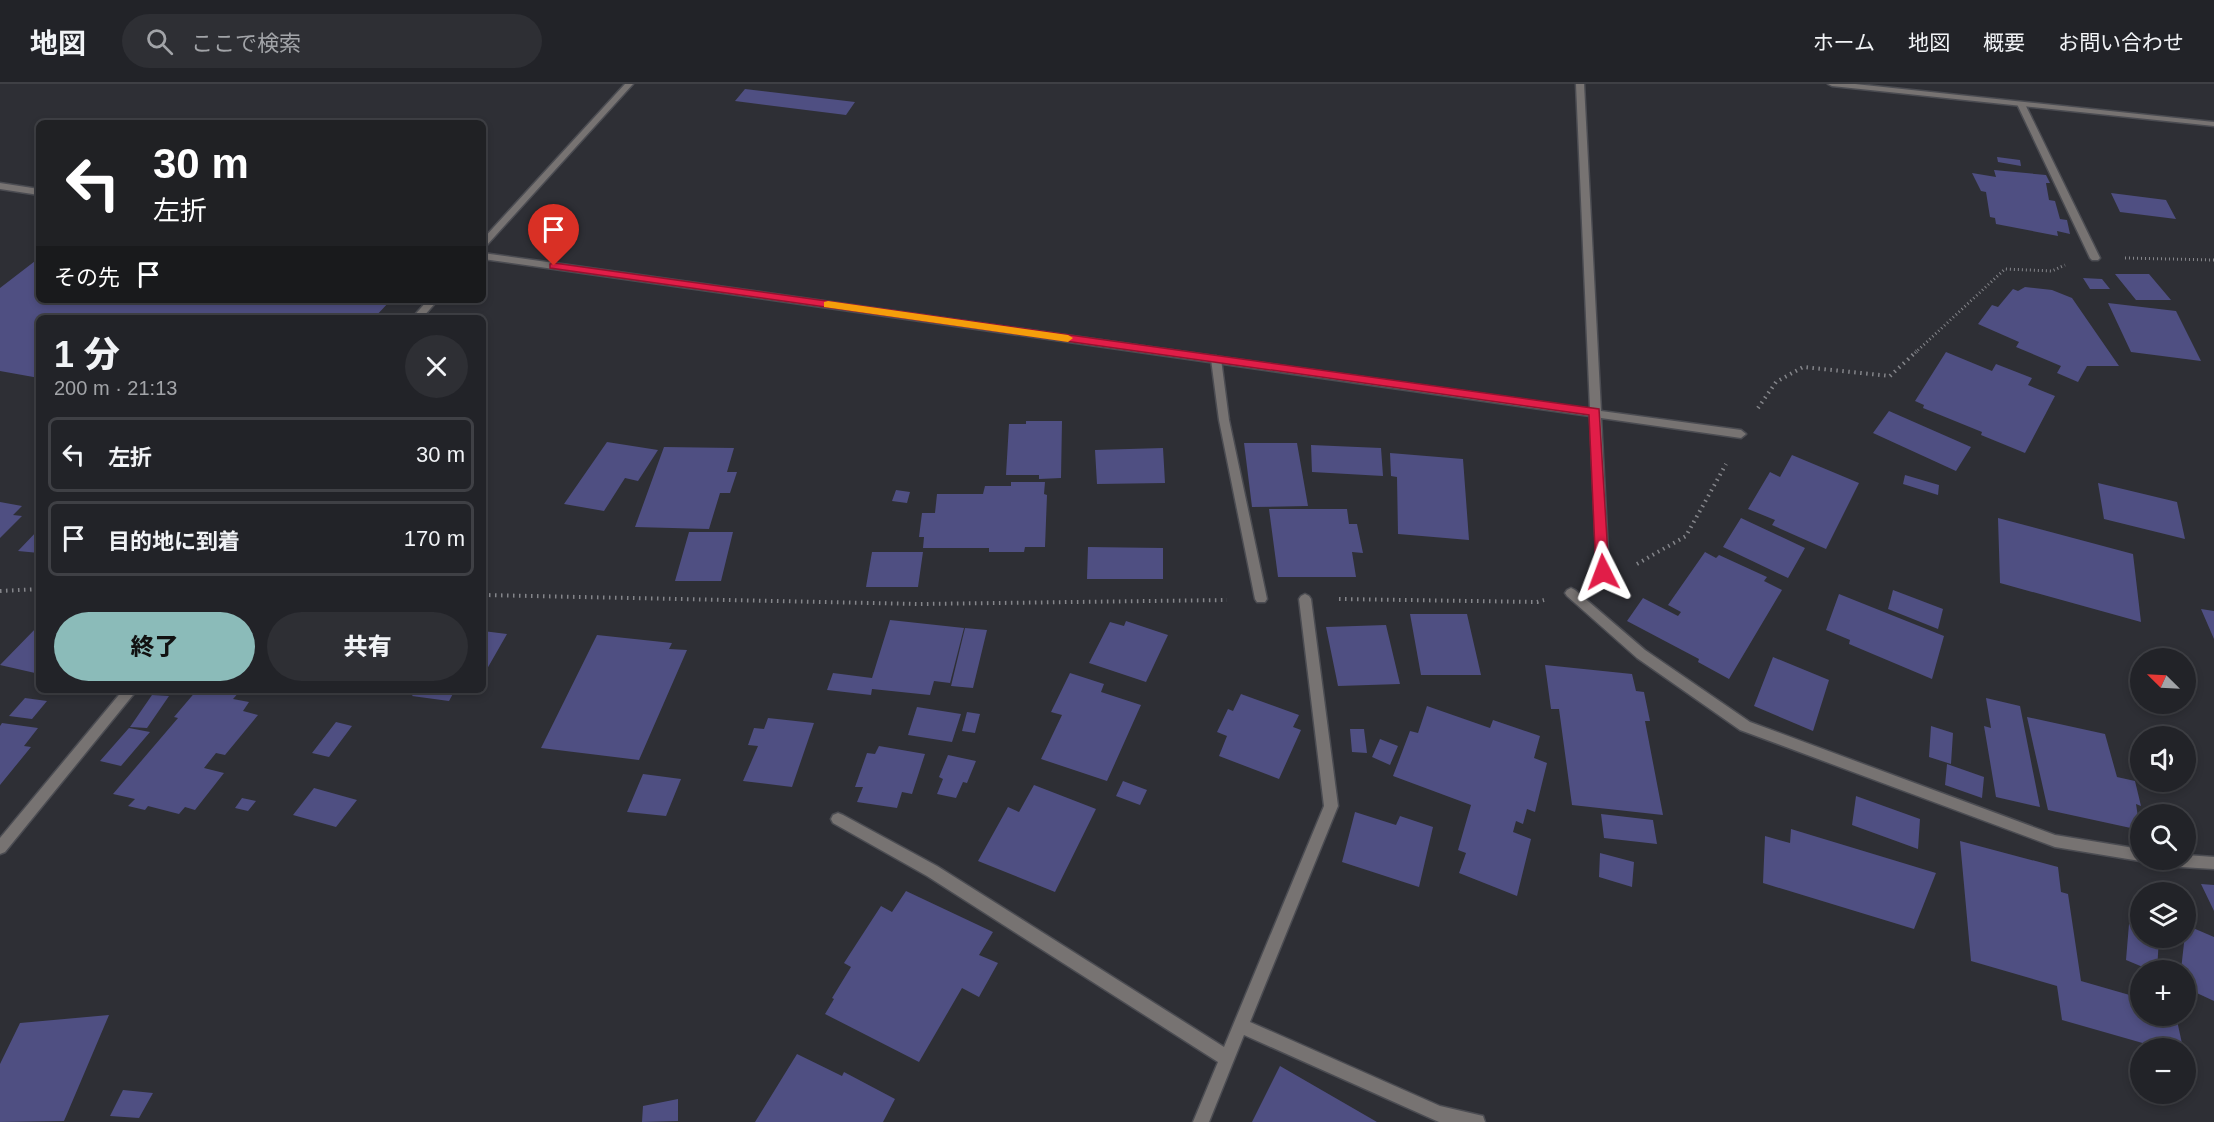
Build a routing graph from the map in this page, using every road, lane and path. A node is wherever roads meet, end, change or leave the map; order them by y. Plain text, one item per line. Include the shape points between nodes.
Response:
1 (629, 84) edge
2 (1580, 84) edge
3 (1832, 84) edge
4 (2021, 104) junction
5 (2214, 124) edge
6 (0, 186) edge
7 (36, 192) edge
8 (486, 241) edge
9 (486, 256) edge
10 (2095, 258) junction
11 (2214, 260) edge
12 (430, 303) edge
13 (420, 315) edge
14 (1216, 359) junction
15 (1595, 412) junction
16 (1742, 434) junction
17 (1603, 572) joint
18 (36, 589) edge
19 (0, 591) edge
20 (1571, 593) joint
21 (486, 595) edge
22 (1305, 599) joint
23 (1261, 600) joint
24 (129, 693) edge
25 (838, 819) dead end
26 (0, 848) edge
27 (2130, 853) edge
28 (2196, 862) edge
29 (2214, 863) edge
30 (1242, 1026) junction
31 (1228, 1059) junction
32 (1201, 1122) edge
33 (1477, 1122) edge

1 - 8 street
2 - 15 street
3 - 4 street
4 - 5 street
4 - 10 street
6 - 7 street
9 - 14 street
10 - 11 path
10 - 16 path via 2082,258 2052,271 2005,269 1890,375 1803,367 1776,382
12 - 13 street
14 - 15 street
14 - 23 street via 1224,420
15 - 16 street
15 - 17 street
16 - 17 path via 1686,536 1643,563
18 - 19 path
20 - 22 path via 1537,602
20 - 27 street via 1641,654 1745,726 2055,841
21 - 23 path via 920,604
22 - 30 street via 1331,806
24 - 26 street
25 - 31 street via 932,871
28 - 29 street
30 - 31 street
30 - 33 street via 1439,1114
31 - 32 street

